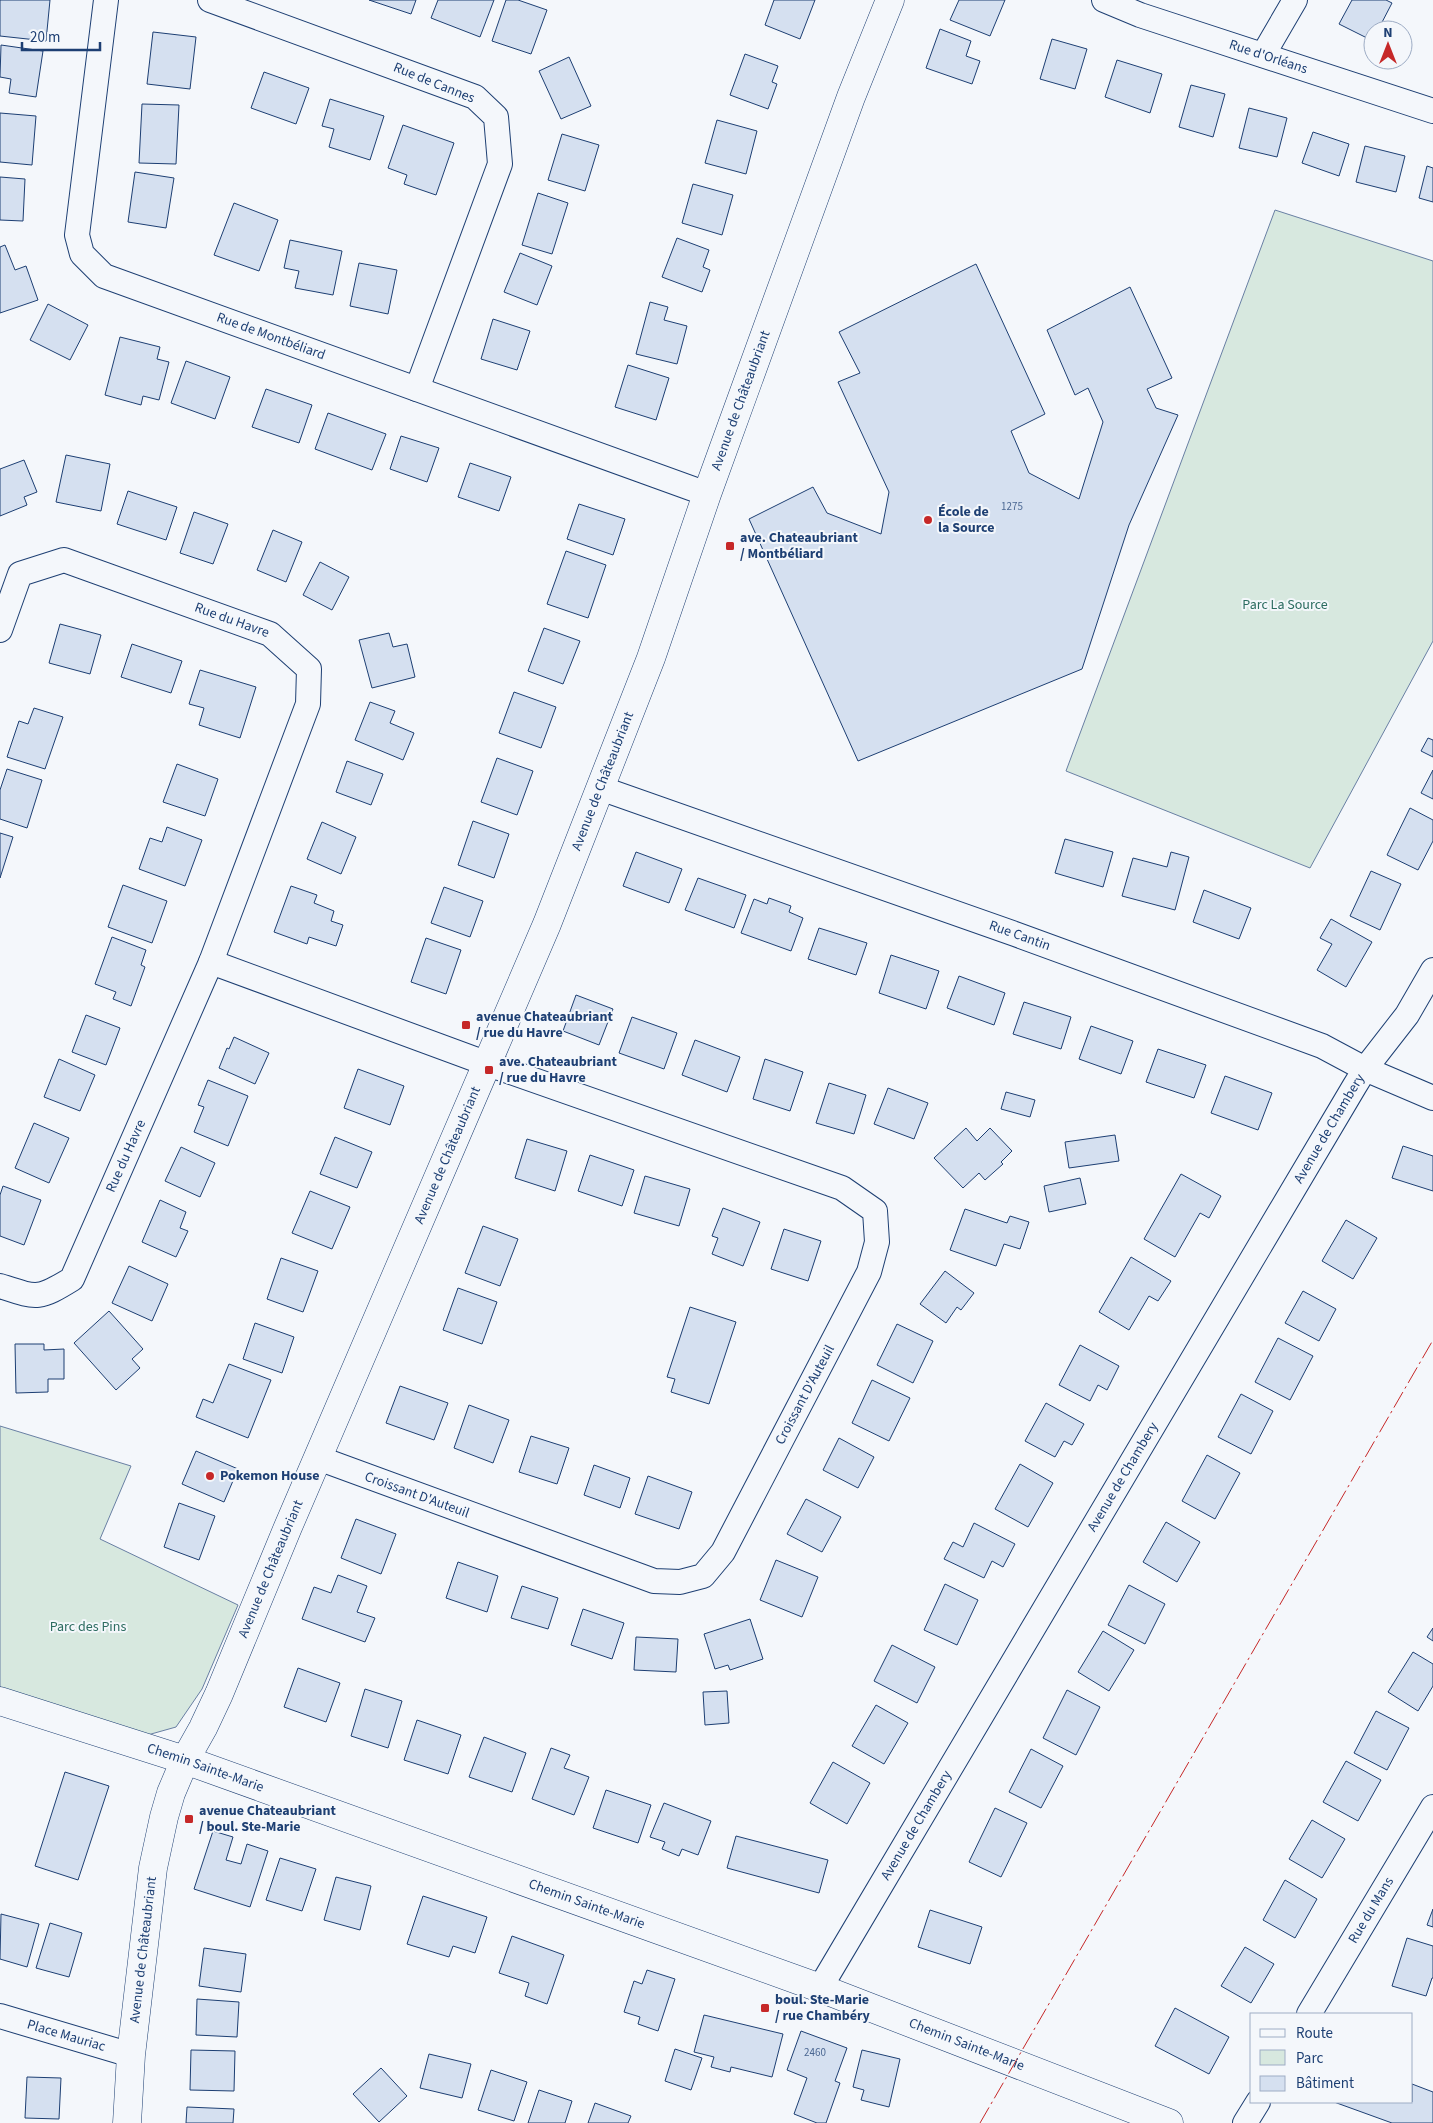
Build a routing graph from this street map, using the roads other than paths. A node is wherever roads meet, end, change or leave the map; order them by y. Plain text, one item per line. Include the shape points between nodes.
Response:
1 (106, 0) edge
2 (210, 0) edge
3 (890, 0) edge
4 (1104, 0) edge
5 (1295, 0) edge
6 (1263, 55) junction
7 (1433, 111) edge
8 (417, 388) junction
9 (708, 494) junction
10 (0, 630) edge
11 (600, 788) junction
12 (211, 962) junction
13 (1433, 970) edge
14 (488, 1064) junction
15 (1366, 1069) junction
16 (1433, 1098) edge
17 (0, 1286) edge
18 (318, 1458) junction
19 (0, 1701) edge
20 (185, 1760) junction
21 (1433, 1807) edge
22 (820, 1988) junction
23 (1310, 2013) edge
24 (0, 2016) edge
25 (131, 2056) junction
26 (1257, 2103) edge
27 (127, 2123) edge
28 (1168, 2123) edge
29 (1245, 2123) edge

1 - 8 street, Rue de Montbéliard via 77,235 82,254 104,276
2 - 8 street, Rue de Cannes via 475,97 496,117 500,164
3 - 9 street, Avenue de Châteaubriant via 851,98
4 - 6 street, Rue d'Orléans
5 - 6 street
6 - 7 street, Rue d'Orléans
8 - 9 street, Rue de Montbéliard
9 - 11 street, Avenue de Châteaubriant via 651,658
10 - 12 street, Rue du Havre via 20,574 64,560 270,634 309,669 308,704
11 - 14 street, Avenue de Châteaubriant
11 - 15 street, Rue Cantin via 1322,1046
12 - 14 street
12 - 17 street, Rue du Havre via 72,1279 49,1293 31,1296
13 - 15 street, Avenue de Chambery via 1406,1015
14 - 18 street, Avenue de Châteaubriant
14 - 18 street, Croissant D'Auteuil via 842,1188 875,1211 877,1242 869,1272 723,1552 703,1576 680,1582 654,1581
15 - 16 street, Rue Cantin
15 - 22 street, Avenue de Chambery
18 - 20 street, Avenue de Châteaubriant via 219,1694
19 - 20 street, Chemin Sainte-Marie
20 - 22 street, Chemin Sainte-Marie
20 - 25 street, Avenue de Châteaubriant via 164,1818 153,1868
21 - 23 street, Rue du Mans
22 - 28 street, Chemin Sainte-Marie
24 - 25 street, Place Mauriac
25 - 27 street, Avenue de Châteaubriant
26 - 29 street

